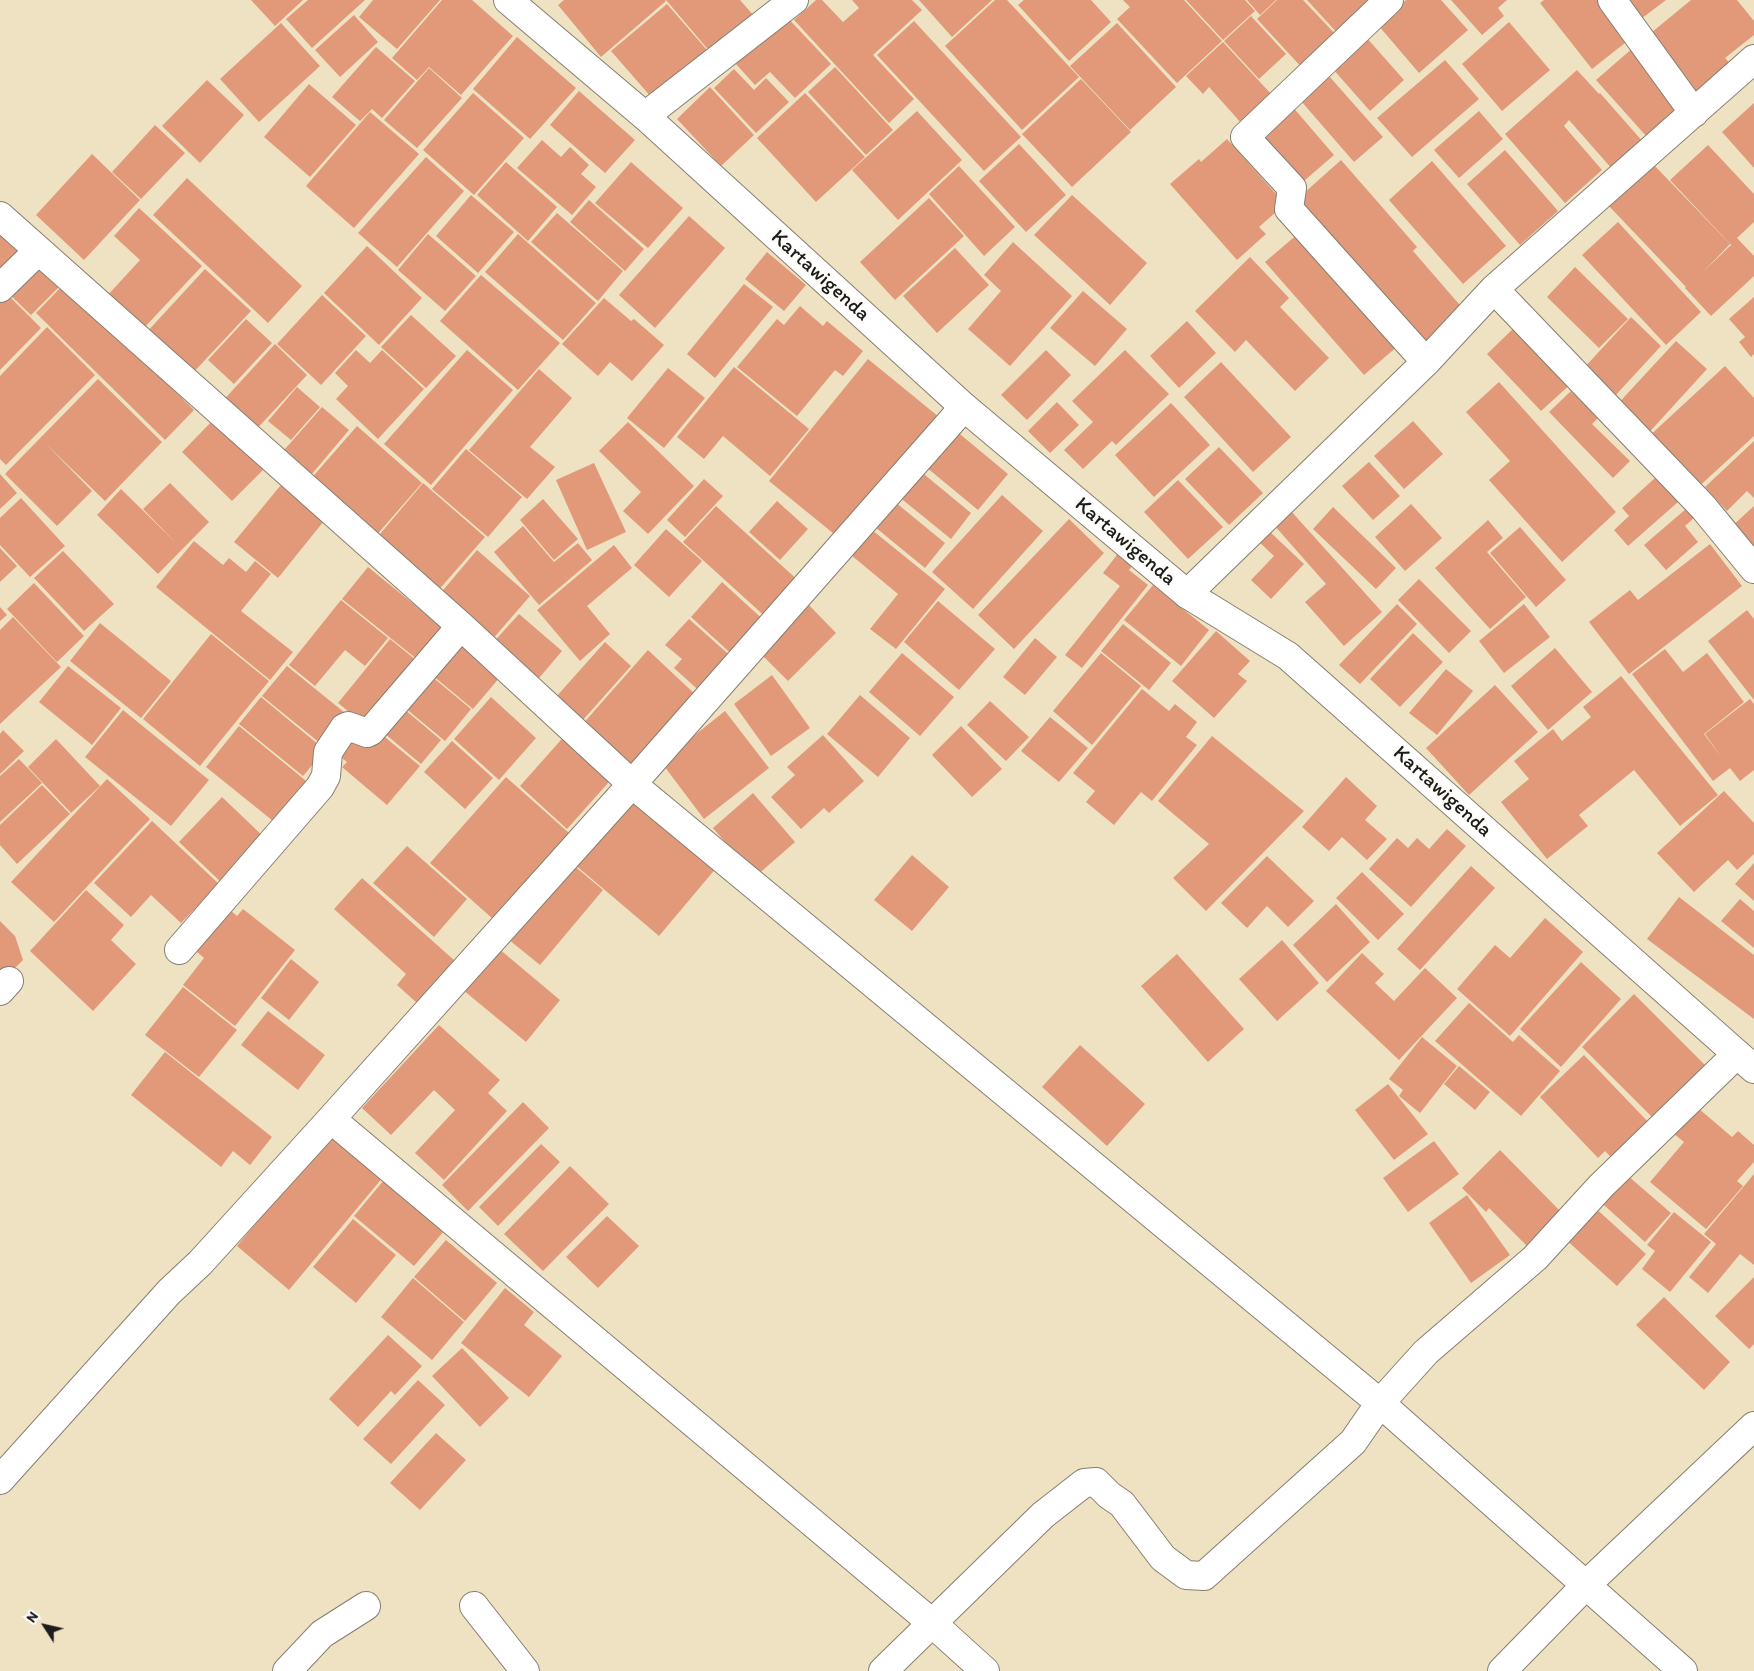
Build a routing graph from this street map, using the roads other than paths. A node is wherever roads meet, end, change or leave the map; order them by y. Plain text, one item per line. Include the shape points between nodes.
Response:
1 (508, 0) edge
2 (794, 0) edge
3 (1389, 0) edge
4 (1612, 0) edge
5 (1754, 59) edge
6 (1694, 112) junction
7 (645, 116) junction
8 (0, 216) edge
9 (38, 251) junction
10 (0, 288) edge
11 (1494, 289) junction
12 (1426, 362) junction
13 (964, 407) junction
14 (1754, 569) edge
15 (1187, 594) junction
16 (461, 626) junction
17 (632, 784) junction
18 (179, 950) dead end
19 (1746, 1061) edge
20 (331, 1119) junction
21 (1380, 1403) junction
22 (1754, 1426) edge
23 (0, 1480) edge
24 (1587, 1584) junction
25 (366, 1606) dead end
26 (474, 1606) dead end
27 (932, 1623) junction
28 (287, 1671) edge
29 (525, 1671) edge
30 (883, 1671) edge
31 (985, 1671) edge
32 (1502, 1671) edge
33 (1683, 1671) edge

1 - 7 street, Kartawigenda
2 - 7 street
3 - 12 street via 1245,137 1292,188 1289,209
4 - 6 street
5 - 6 street
6 - 11 street
7 - 13 street, Kartawigenda
8 - 9 street
9 - 10 street
9 - 16 street
11 - 12 street
11 - 14 street via 1704,508
12 - 15 street
13 - 15 street, Kartawigenda
13 - 17 street
15 - 19 street, Kartawigenda via 1288,656
16 - 17 street
16 - 18 street via 371,731 344,728 328,752 326,776 320,787
17 - 20 street
17 - 21 street
19 - 21 street via 1601,1186 1536,1258 1426,1352
20 - 23 street
20 - 27 street
21 - 24 street
21 - 27 street via 1353,1442 1204,1576 1186,1575 1163,1558 1122,1504 1096,1482 1084,1483 1044,1515
22 - 24 street
24 - 32 street
24 - 33 street
25 - 28 street via 322,1634
26 - 29 street
27 - 30 street
27 - 31 street

